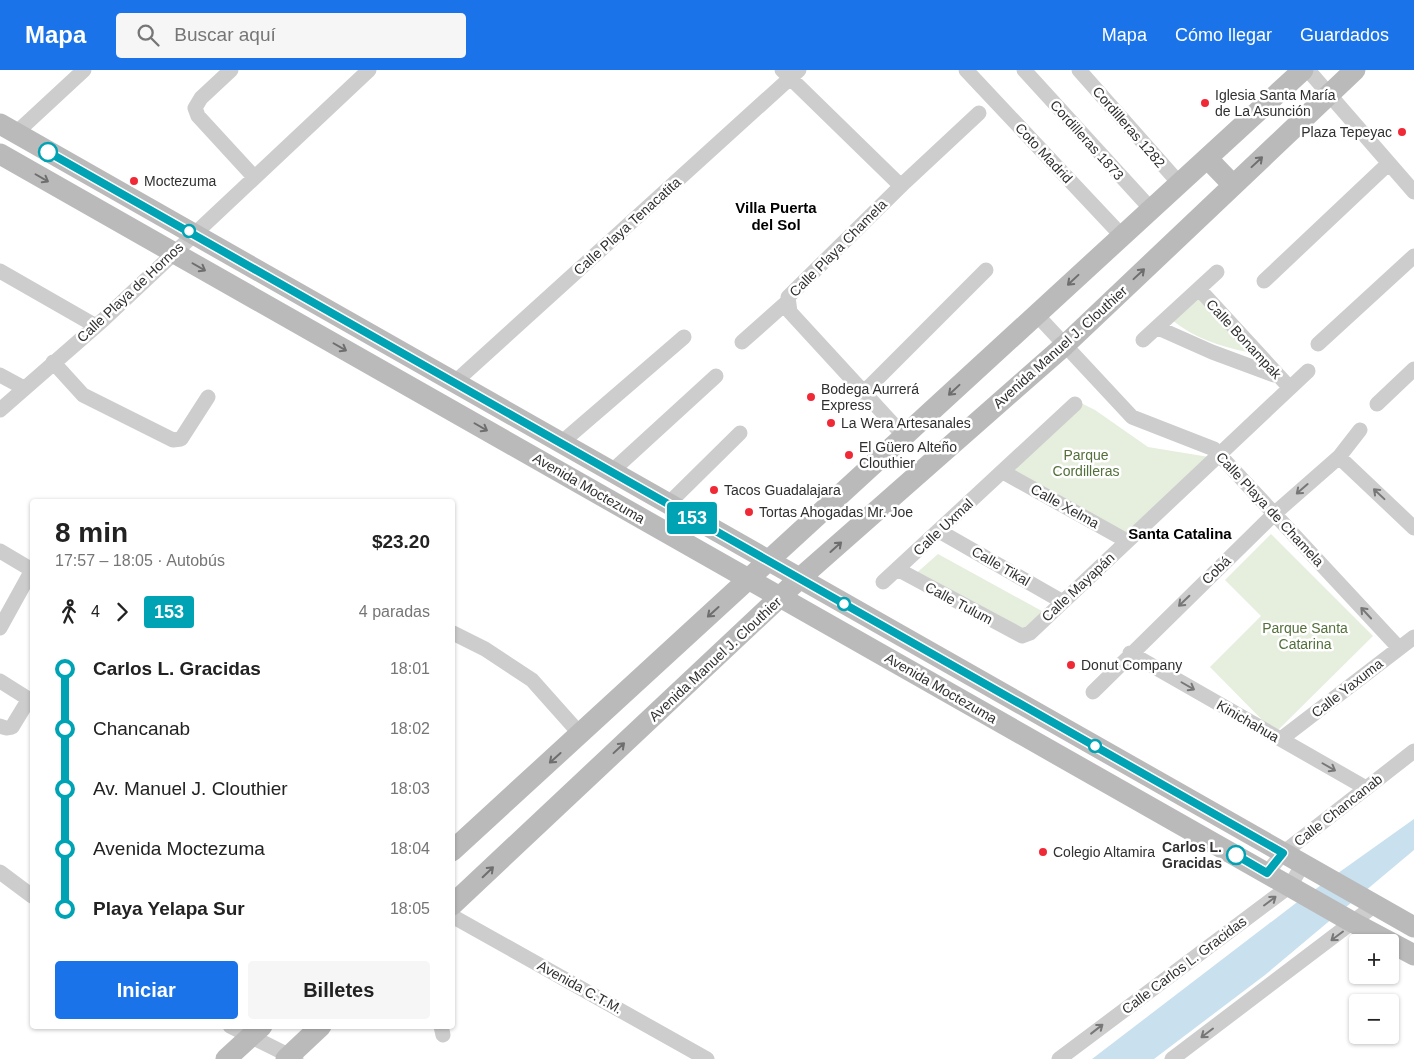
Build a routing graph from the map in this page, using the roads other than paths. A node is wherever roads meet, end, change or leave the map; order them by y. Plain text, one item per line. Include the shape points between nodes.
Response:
1 (231, 70) edge
2 (368, 70) edge
3 (966, 70) edge
4 (1024, 70) edge
5 (1079, 70) edge
6 (1303, 70) edge
7 (1308, 70) edge
8 (1355, 70) edge
9 (75, 73) edge
10 (790, 73) edge
11 (1329, 94) junction
12 (980, 113) dead end
13 (8, 129) edge
14 (0, 154) edge
15 (1207, 158) junction
16 (1388, 164) junction
17 (254, 177) junction
18 (1179, 184) junction
19 (1233, 185) junction
20 (900, 186) junction
21 (1414, 192) edge
22 (1151, 209) junction
23 (193, 233) junction
24 (1122, 236) junction
25 (174, 253) junction
26 (1414, 256) edge
27 (986, 270) dead end
28 (0, 271) edge
29 (1217, 272) dead end
30 (1264, 281) dead end
31 (1199, 289) junction
32 (787, 302) junction
33 (1036, 314) junction
34 (96, 326) junction
35 (1158, 328) junction
36 (684, 337) dead end
37 (1143, 340) dead end
38 (742, 342) dead end
39 (1065, 344) junction
40 (1318, 344) dead end
41 (53, 362) junction
42 (1414, 369) edge
43 (1308, 371) dead end
44 (0, 375) edge
45 (716, 376) dead end
46 (1279, 377) junction
47 (455, 382) junction
48 (24, 388) junction
49 (1290, 388) junction
50 (864, 392) junction
51 (208, 397) dead end
52 (1075, 404) dead end
53 (1377, 404) dead end
54 (0, 410) edge
55 (1360, 430) dead end
56 (740, 433) dead end
57 (904, 436) junction
58 (561, 443) junction
59 (1220, 454) junction
60 (1339, 457) junction
61 (611, 472) junction
62 (1002, 472) junction
63 (668, 504) junction
64 (1274, 514) junction
65 (1414, 528) edge
66 (939, 530) junction
67 (1127, 541) junction
68 (0, 551) edge
69 (768, 562) junction
70 (30, 569) edge
71 (898, 569) junction
72 (30, 574) edge
73 (799, 579) junction
74 (749, 580) junction
75 (883, 582) dead end
76 (782, 597) junction
77 (1062, 602) junction
78 (0, 628) edge
79 (455, 633) edge
80 (1022, 636) joint
81 (1414, 637) edge
82 (1399, 648) junction
83 (1130, 653) junction
84 (0, 680) edge
85 (1093, 692) dead end
86 (5, 727) edge
87 (581, 735) junction
88 (1281, 739) junction
89 (1414, 751) edge
90 (1366, 788) junction
91 (455, 848) edge
92 (1283, 853) junction
93 (1303, 864) junction
94 (1267, 873) junction
95 (3, 881) edge
96 (1297, 890) junction
97 (30, 895) edge
98 (455, 902) edge
99 (1371, 903) junction
100 (455, 918) edge
101 (1348, 919) junction
102 (1414, 927) edge
103 (1414, 955) edge
104 (318, 1029) edge
105 (256, 1031) edge
106 (698, 1057) edge
107 (291, 1058) edge
108 (226, 1059) edge
109 (1059, 1059) edge
110 (1172, 1059) edge

1 - 17 street via 197,102 196,112
2 - 17 street, Calle Playa de Hornos
3 - 24 street, Coto Madrid
4 - 22 street, Cordilleras 1873
5 - 18 street, Cordilleras 1282
6 - 15 street
7 - 11 street
8 - 11 street, Avenida Manuel J. Clouthier
9 - 13 street
10 - 20 street
10 - 47 street, Calle Playa Tenacatita
11 - 16 street
19 -> 11 street, Avenida Manuel J. Clouthier
12 - 20 street, Calle Playa Chamela
13 - 23 street, Avenida Moctezuma
14 -> 25 street, Avenida Moctezuma
15 - 18 street
15 - 19 street
16 - 21 street
16 - 30 street
17 - 23 street, Calle Playa de Hornos
18 - 22 street
39 -> 19 street, Avenida Manuel J. Clouthier
20 - 32 street, Calle Playa Chamela via 790,292
22 - 24 street
23 - 25 street, Calle Playa de Hornos
23 - 47 street, Avenida Moctezuma
24 -> 33 street
25 - 34 street, Calle Playa de Hornos
25 -> 74 street, Avenida Moctezuma
26 - 40 street
27 - 50 street
28 - 34 street
29 - 31 street
31 - 35 street
31 - 46 street, Calle Bonampak
32 - 38 street
32 - 50 street, Calle Playa Chamela via 790,312
33 - 39 street, Calle Playa de Chamela
33 -> 57 street
34 - 41 street, Calle Playa de Hornos
35 - 37 street
35 - 46 street
36 - 58 street
39 - 59 street, Calle Playa de Chamela via 1132,417
73 -> 39 street, Avenida Manuel J. Clouthier
41 - 48 street, Calle Playa de Hornos
41 - 51 street via 83,395 177,441
42 - 53 street
43 - 49 street, Calle Mayapán
44 - 48 street
45 - 61 street
46 - 49 street, Calle Bonampak
47 - 58 street, Avenida Moctezuma
48 - 54 street, Calle Playa de Hornos
49 - 59 street, Calle Mayapán
50 - 57 street, Calle Playa Chamela
52 - 62 street, Calle Uxmal
55 - 60 street, Cobá
56 - 63 street
57 - 69 street
58 - 61 street, Avenida Moctezuma
59 - 64 street, Calle Playa de Chamela
59 - 67 street, Calle Mayapán
60 -> 64 street, Cobá
65 -> 60 street
61 - 63 street, Avenida Moctezuma
62 - 66 street, Calle Uxmal
62 - 67 street, Calle Xelma
63 - 69 street, Avenida Moctezuma
82 -> 64 street, Calle Playa de Chamela
64 -> 83 street, Cobá
66 - 71 street, Calle Uxmal
66 - 77 street, Calle Tikal
67 - 77 street, Calle Mayapán
68 - 70 street
69 - 73 street, Avenida Moctezuma
69 - 74 street
71 - 75 street, Calle Uxmal
71 - 80 street, Calle Tulum
72 - 78 street
73 - 76 street, Avenida Manuel J. Clouthier
73 - 92 street, Avenida Moctezuma
74 - 76 street, Avenida Moctezuma
74 -> 87 street
76 - 94 street, Avenida Moctezuma
98 -> 76 street, Avenida Manuel J. Clouthier
77 - 80 street, Calle Mayapán via 1030,633
79 - 87 street via 532,680
81 - 82 street, Calle Yaxuma
82 - 88 street, Calle Yaxuma
83 - 85 street, Cobá
83 -> 88 street, Kinichahua
84 - 86 street via 27,698 22,711
87 -> 91 street
88 -> 90 street, Kinichahua
89 - 90 street, Calle Chancanab
90 - 92 street, Calle Chancanab
92 - 93 street, Avenida Moctezuma
92 - 94 street, Calle Chancanab
93 - 96 street, Calle Carlos L. Gracidas
93 - 99 street, Avenida Moctezuma
94 - 96 street, Avenida Moctezuma
95 - 97 street
96 - 101 street, Avenida Moctezuma
109 -> 96 street, Calle Carlos L. Gracidas
99 - 101 street
99 - 102 street, Avenida Moctezuma
100 - 106 street, Avenida C.T.M.
101 - 103 street, Avenida Moctezuma
101 -> 110 street
104 - 107 street
105 - 107 street
105 - 108 street

